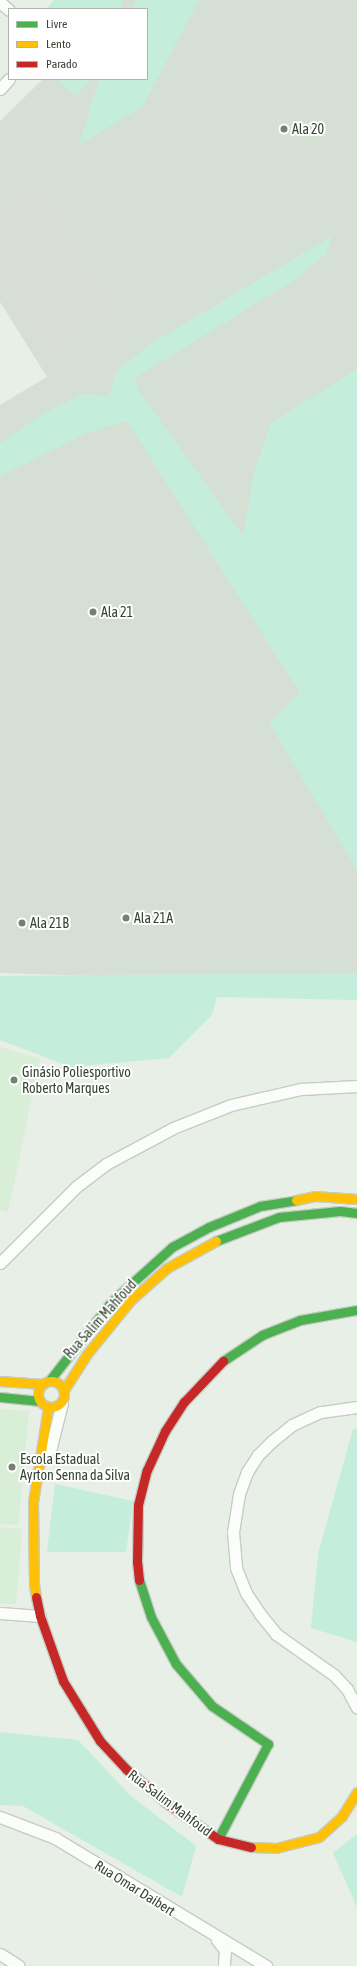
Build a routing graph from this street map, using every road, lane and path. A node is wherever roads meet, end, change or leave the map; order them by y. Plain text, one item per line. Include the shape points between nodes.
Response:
1 (0, 2) edge
2 (8, 9) edge
3 (8, 80) edge
4 (0, 89) edge
5 (357, 1086) edge
6 (357, 1199) edge
7 (357, 1213) edge
8 (0, 1263) edge
9 (357, 1310) edge
10 (0, 1381) edge
11 (46, 1382) junction
12 (64, 1390) junction
13 (0, 1397) edge
14 (40, 1401) junction
15 (62, 1403) junction
16 (48, 1407) junction
17 (357, 1407) edge
18 (41, 1460) junction
19 (0, 1613) edge
20 (40, 1616) junction
21 (357, 1708) edge
22 (357, 1792) edge
23 (0, 1818) edge
24 (218, 1839) junction
25 (214, 1936) junction
26 (0, 1954) edge
27 (19, 1966) edge
28 (224, 1966) edge
29 (266, 1966) edge

1 - 2 street
3 - 4 street
5 - 8 street via 302,1089 231,1105 174,1128 106,1164 77,1186
6 - 11 street, Rua Salim Mahfoud via 315,1196 260,1206 209,1227 172,1247 112,1301
7 - 12 street, Rua Salim Mahfoud via 340,1211 279,1217 206,1244 167,1268 131,1300 87,1354
9 - 24 street via 300,1320 262,1335 228,1355 184,1402 164,1431 147,1470 138,1505 138,1575 151,1617 171,1656 212,1706 268,1744
10 - 11 street
11 - 12 street via 58,1383
11 - 14 street via 38,1391
12 - 15 street
13 - 14 street
14 - 16 street
15 - 16 street
15 - 18 street, Rua Salim Mahfoud via 51,1447
16 - 18 street, Rua Salim Mahfoud
17 - 21 street via 320,1412 292,1425 272,1441 248,1472 239,1494 233,1532 236,1568 246,1593 260,1614 276,1634 334,1675 347,1689
18 - 20 street, Rua Salim Mahfoud via 33,1502 31,1540 34,1584
19 - 20 street
20 - 24 street, Rua Salim Mahfoud via 63,1681 100,1741 126,1769 165,1802
22 - 24 street, Rua Salim Mahfoud via 342,1816 319,1837 276,1848 251,1847
23 - 25 street, Rua Omar Daibert via 55,1838
25 - 28 street via 225,1950
25 - 29 street, Rua Omar Daibert
26 - 27 street

